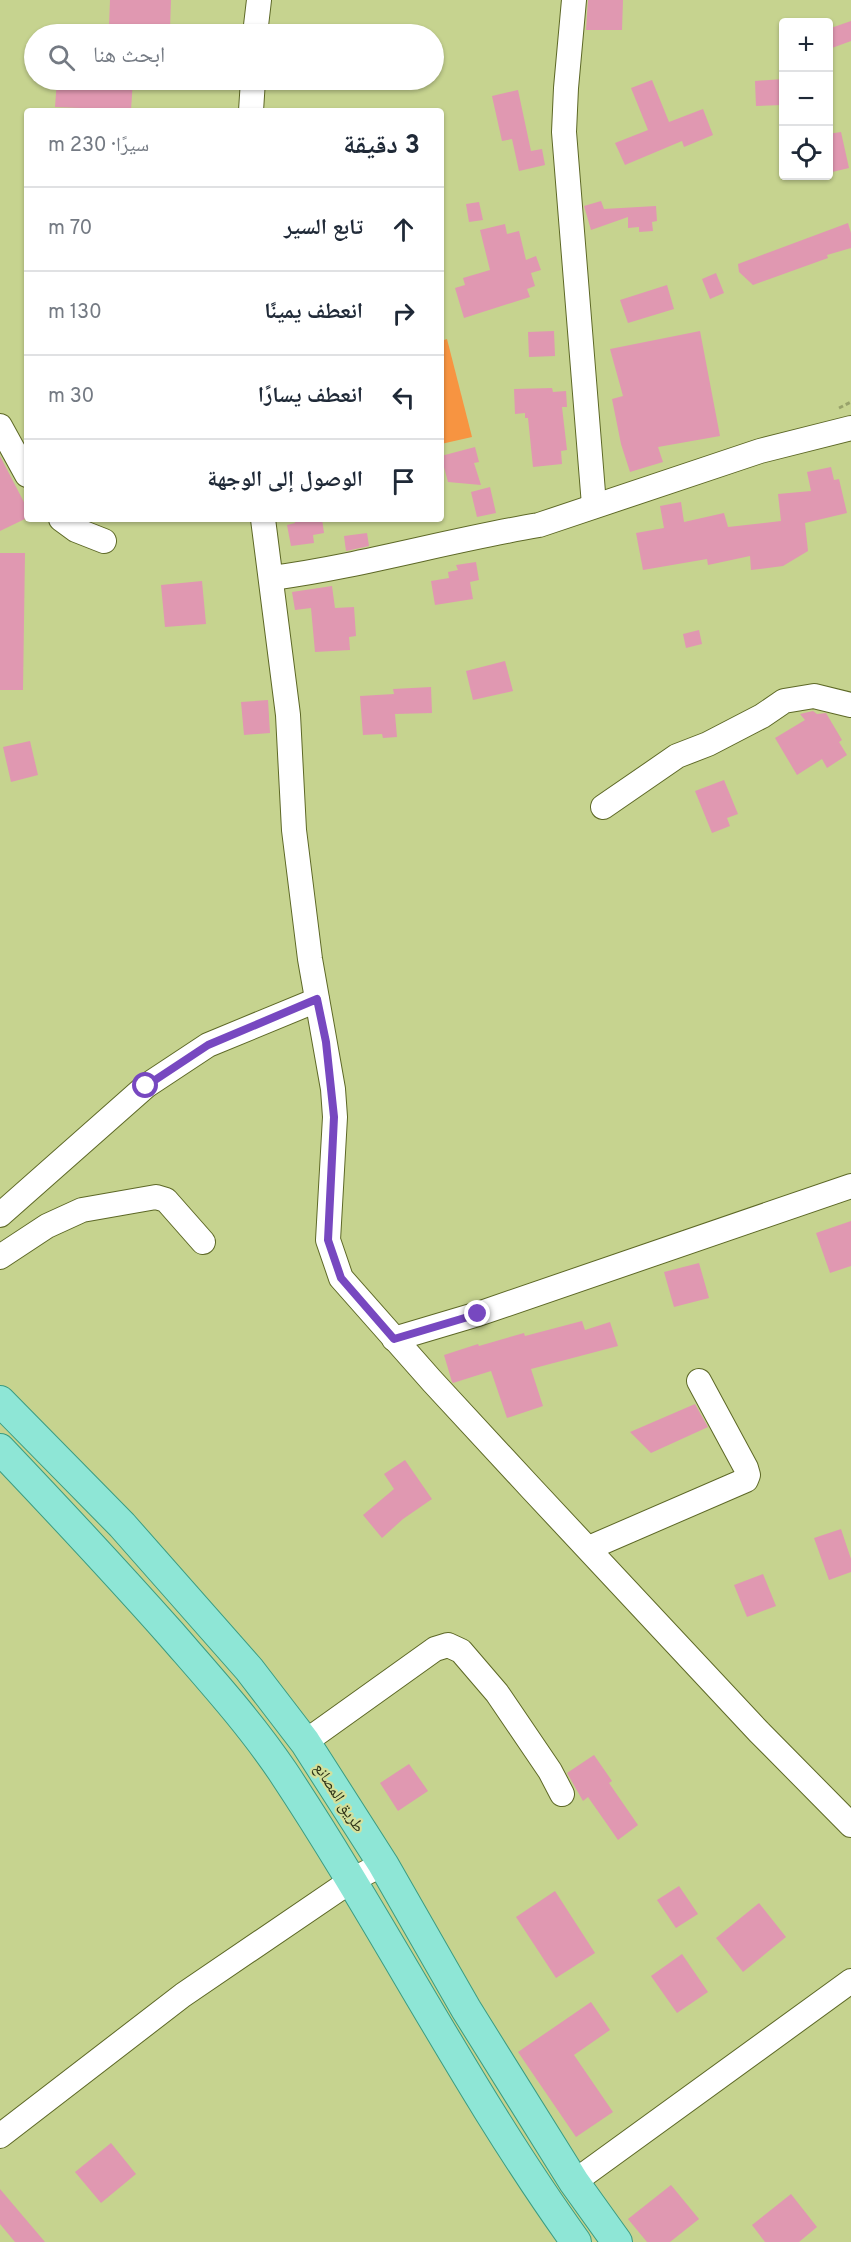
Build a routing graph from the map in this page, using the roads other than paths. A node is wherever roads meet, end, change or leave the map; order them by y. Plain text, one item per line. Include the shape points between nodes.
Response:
1 (259, 0) edge
2 (574, 0) edge
3 (256, 24) edge
4 (252, 90) edge
5 (251, 108) edge
6 (0, 426) edge
7 (851, 428) edge
8 (24, 470) edge
9 (594, 505) junction
10 (65, 522) edge
11 (263, 522) edge
12 (104, 541) dead end
13 (272, 578) junction
14 (851, 705) edge
15 (603, 807) dead end
16 (317, 999) junction
17 (851, 1186) edge
18 (0, 1215) edge
19 (204, 1242) dead end
20 (0, 1257) edge
21 (394, 1339) junction
22 (699, 1381) dead end
23 (0, 1401) edge
24 (0, 1449) edge
25 (589, 1548) junction
26 (305, 1742) junction
27 (562, 1794) dead end
28 (851, 1825) edge
29 (383, 1864) junction
30 (352, 1880) junction
31 (851, 1981) edge
32 (0, 2136) edge
33 (574, 2182) junction
34 (576, 2242) edge
35 (617, 2242) edge

1 - 3 street
2 - 9 street via 564,132
4 - 5 street
6 - 8 street
7 - 9 street via 760,451
9 - 13 street via 539,525 328,570
10 - 12 street
11 - 13 street
13 - 16 street via 288,715 294,830
14 - 15 street via 814,696 783,701 753,721 677,756
16 - 18 street via 208,1045 146,1086
16 - 21 street via 334,1117 328,1240 341,1278
17 - 21 street
19 - 20 street via 166,1200 156,1197 82,1210 47,1226
21 - 25 street
22 - 25 street via 747,1467 746,1479
23 - 26 main road, طريق المصانع via 122,1525 249,1669
24 - 30 main road via 223,1693 282,1770
25 - 28 street
26 - 27 street via 435,1649 448,1645 460,1651 496,1693
26 - 29 main road, طريق المصانع
29 - 30 street
29 - 33 main road, طريق المصانع via 466,2009
30 - 32 street via 183,1995
30 - 34 main road via 466,2073
31 - 33 street
33 - 35 main road, طريق المصانع

